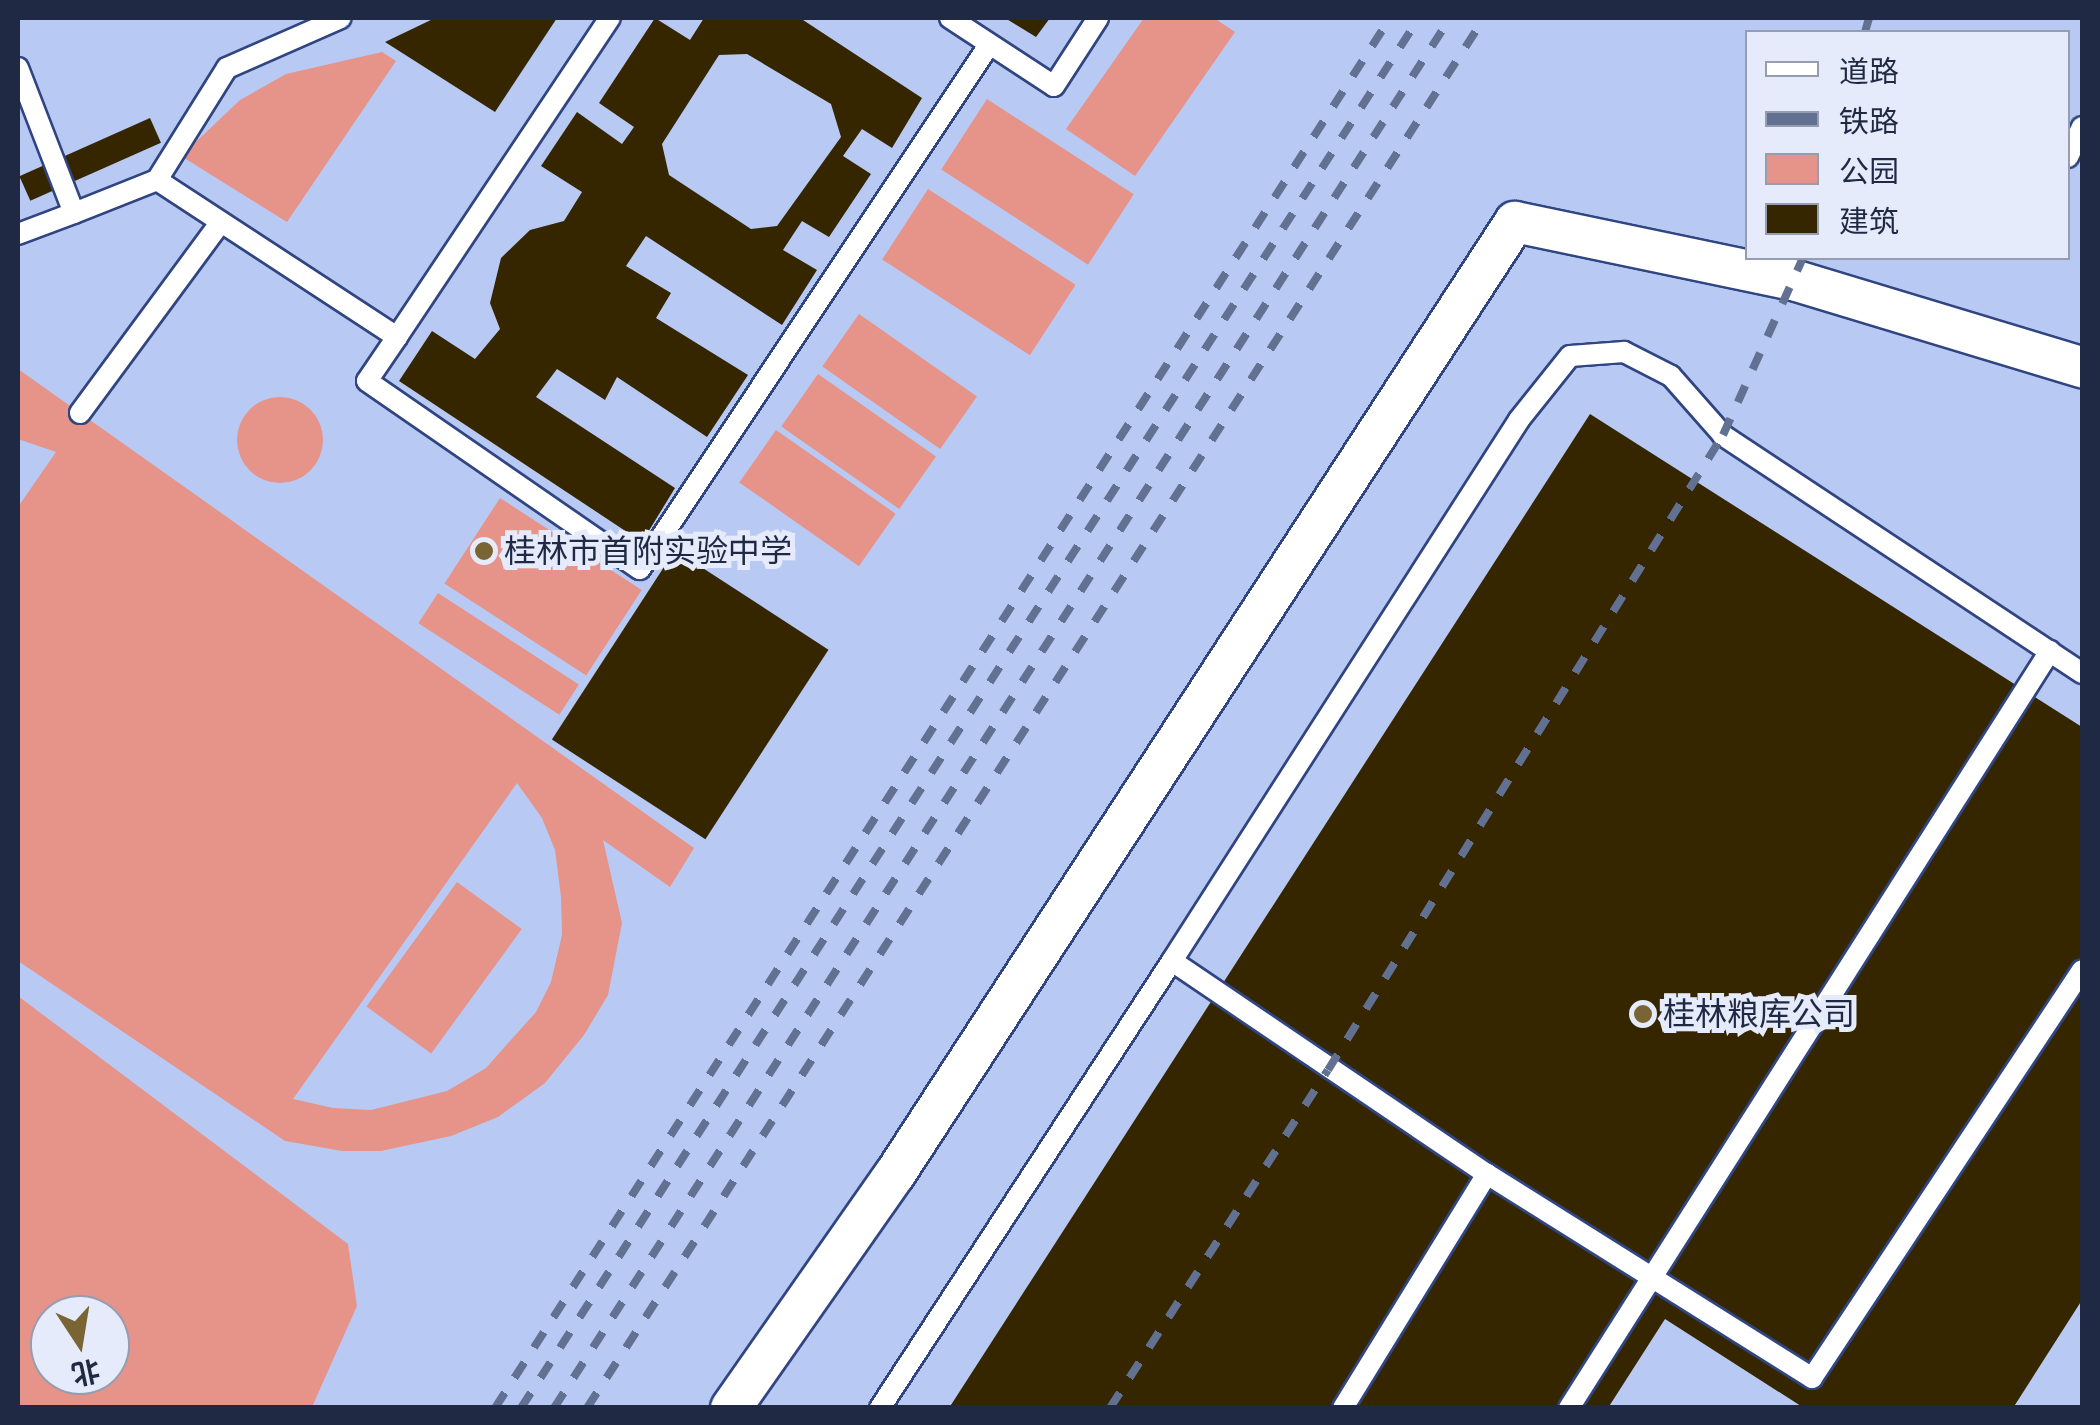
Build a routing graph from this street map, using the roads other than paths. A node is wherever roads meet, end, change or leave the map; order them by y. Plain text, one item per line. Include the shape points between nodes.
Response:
1 (342, 18) edge
2 (610, 18) edge
3 (950, 18) edge
4 (1098, 18) edge
5 (990, 45) junction
6 (18, 68) edge
7 (2082, 127) edge
8 (2070, 153) edge
9 (157, 180) junction
10 (74, 213) junction
11 (221, 222) junction
12 (18, 234) edge
13 (397, 337) junction
14 (2082, 367) edge
15 (80, 413) dead end
16 (2050, 651) junction
17 (2082, 673) edge
18 (1172, 961) junction
19 (2082, 970) edge
20 (1487, 1174) junction
21 (1654, 1277) junction
22 (731, 1408) edge
23 (880, 1408) edge
24 (1343, 1408) edge
25 (1568, 1408) edge

1 - 9 lane via 226,68
2 - 13 lane
3 - 5 lane
4 - 5 lane via 1054,86
5 - 13 lane via 640,569 367,380
6 - 10 lane
7 - 8 lane
9 - 10 lane
9 - 11 lane
10 - 12 lane
11 - 13 lane
11 - 15 lane
14 - 22 street via 1794,280 1515,222 896,1174
16 - 17 lane
16 - 18 lane via 1723,435 1671,376 1624,352 1570,356 1520,420
16 - 21 lane
18 - 20 lane
18 - 23 lane
19 - 21 lane via 1812,1378
20 - 21 lane
20 - 24 lane
21 - 25 lane

